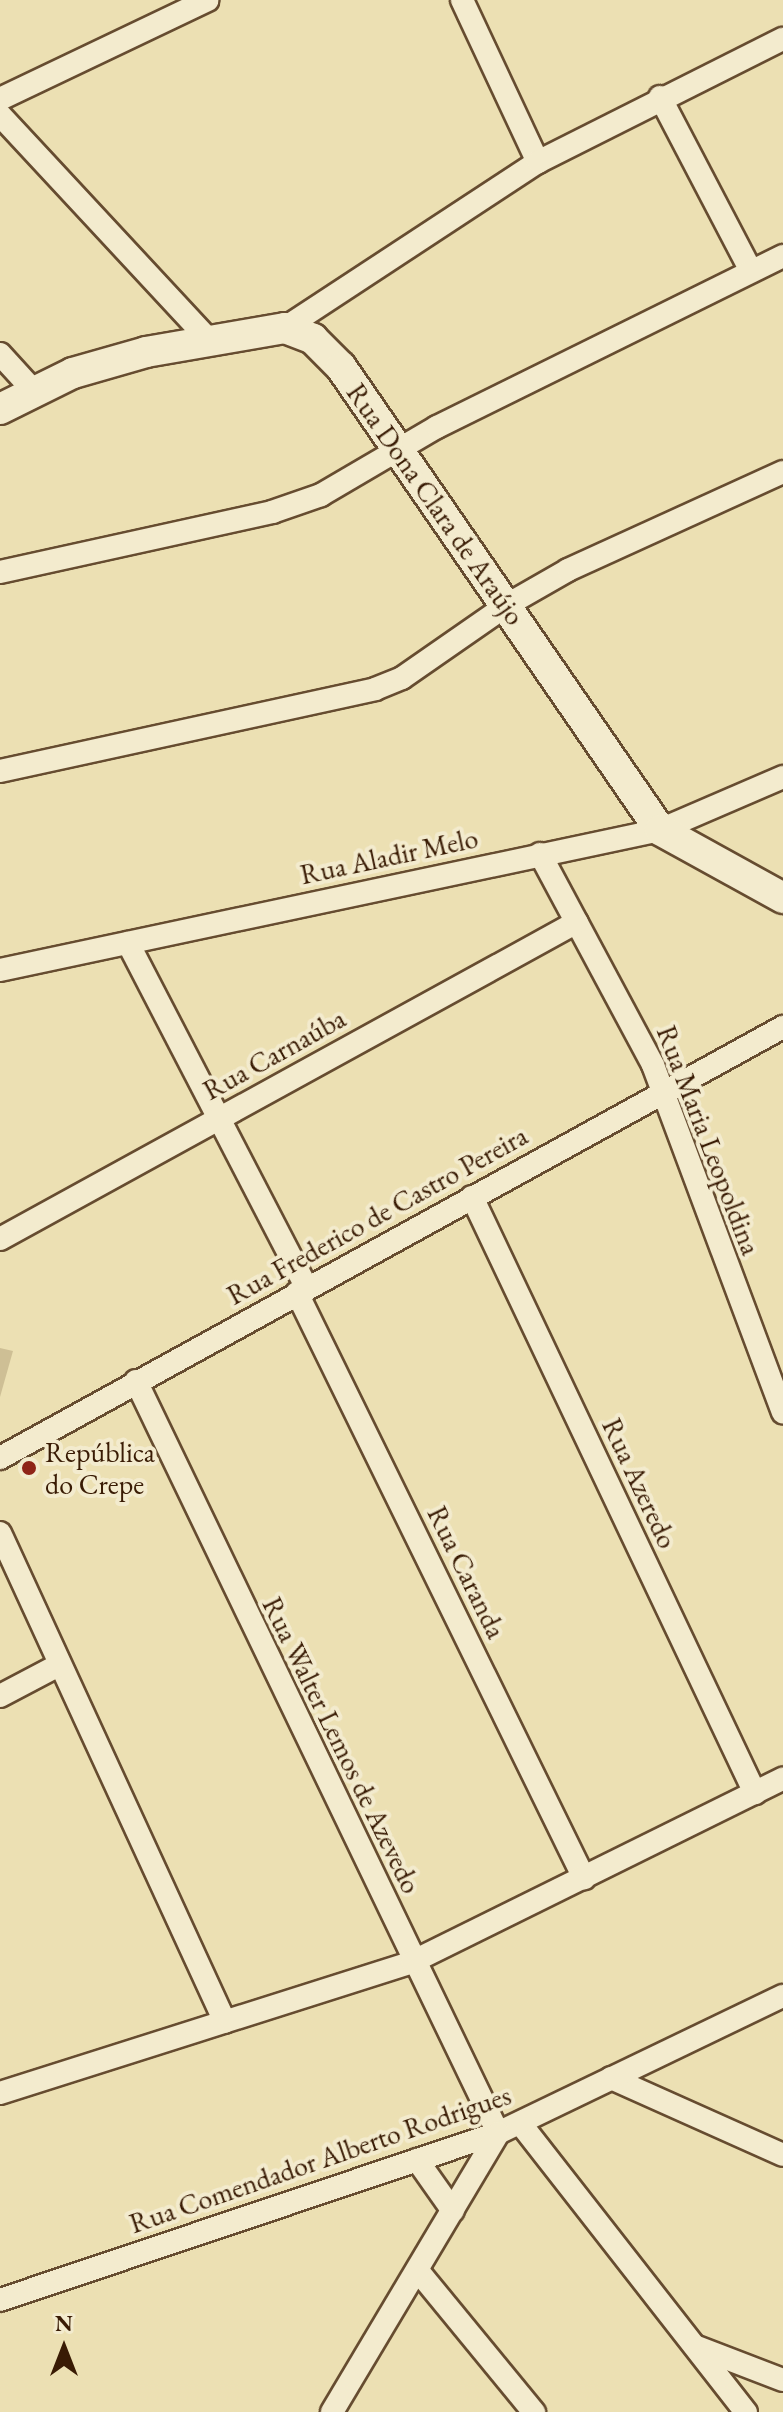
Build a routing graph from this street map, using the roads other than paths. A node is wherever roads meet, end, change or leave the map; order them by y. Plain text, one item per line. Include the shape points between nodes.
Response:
1 (208, 0) edge
2 (462, 0) edge
3 (783, 39) edge
4 (660, 97) junction
5 (0, 99) edge
6 (0, 115) edge
7 (538, 162) junction
8 (783, 256) edge
9 (751, 271) junction
10 (285, 328) junction
11 (208, 339) junction
12 (0, 354) edge
13 (32, 389) junction
14 (0, 409) edge
15 (395, 450) junction
16 (783, 472) edge
17 (0, 572) edge
18 (507, 605) junction
19 (0, 771) edge
20 (783, 777) edge
21 (660, 830) junction
22 (540, 854) junction
23 (783, 898) edge
24 (577, 922) junction
25 (128, 943) junction
26 (0, 970) edge
27 (783, 1027) edge
28 (664, 1092) junction
29 (219, 1119) junction
30 (472, 1197) junction
31 (0, 1239) edge
32 (302, 1290) junction
33 (773, 1363) edge
34 (136, 1381) junction
35 (783, 1412) edge
36 (0, 1458) edge
37 (0, 1533) edge
38 (59, 1665) junction
39 (0, 1696) edge
40 (783, 1779) edge
41 (755, 1793) junction
42 (584, 1878) junction
43 (412, 1962) junction
44 (783, 1996) edge
45 (225, 2022) junction
46 (611, 2078) junction
47 (0, 2093) edge
48 (520, 2123) junction
49 (498, 2133) junction
50 (783, 2155) edge
51 (417, 2160) junction
52 (453, 2211) junction
53 (418, 2271) junction
54 (0, 2300) edge
55 (695, 2347) junction
56 (783, 2380) edge
57 (340, 2406) edge
58 (534, 2412) edge
59 (746, 2412) edge

1 - 5 street
2 - 7 street
3 - 4 street
4 - 7 street
4 - 9 street
6 - 11 street
7 - 10 street
8 - 9 street
9 - 15 street
10 - 11 main road
10 - 15 main road, Rua Dona Clara de Araújo via 313,339 341,367
11 - 13 main road via 73,373
12 - 13 street
13 - 14 main road
15 - 17 street via 335,488 272,512
15 - 18 main road, Rua Dona Clara de Araújo
16 - 18 street via 568,570
18 - 19 street via 411,673 375,689
18 - 21 main road, Rua Dona Clara de Araújo
20 - 21 street, Rua Aladir Melo
21 - 22 street, Rua Aladir Melo
21 - 23 main road, Rua Dona Clara de Araújo
22 - 24 street, Rua Maria Leopoldina
22 - 25 street, Rua Aladir Melo
24 - 28 street, Rua Maria Leopoldina
24 - 29 street, Rua Carnaúba
25 - 26 street, Rua Aladir Melo
25 - 29 street, Rua Caranda
27 - 28 street, Rua Frederico de Castro Pereira
28 - 30 street, Rua Frederico de Castro Pereira
28 - 33 street, Rua Maria Leopoldina
29 - 31 street, Rua Carnaúba
29 - 32 street, Rua Caranda
30 - 32 street, Rua Frederico de Castro Pereira
30 - 41 street, Rua Azeredo
32 - 34 street, Rua Frederico de Castro Pereira
32 - 42 street, Rua Caranda
33 - 35 street, Rua Maria Leopoldina
34 - 36 street, Rua Frederico de Castro Pereira
34 - 43 street, Rua Walter Lemos de Azevedo
37 - 38 street
38 - 39 street
38 - 45 street
40 - 41 street
41 - 42 street
42 - 43 street
43 - 45 street
43 - 49 street, Rua Walter Lemos de Azevedo
44 - 46 street, Rua Comendador Alberto Rodrigues
45 - 47 street
46 - 48 street, Rua Comendador Alberto Rodrigues
46 - 50 street
48 - 49 street, Rua Comendador Alberto Rodrigues
48 - 55 street
49 - 51 street, Rua Comendador Alberto Rodrigues
49 - 52 street
51 - 52 street
51 - 54 street, Rua Comendador Alberto Rodrigues
52 - 53 street
53 - 57 street
53 - 58 street
55 - 56 street
55 - 59 street

